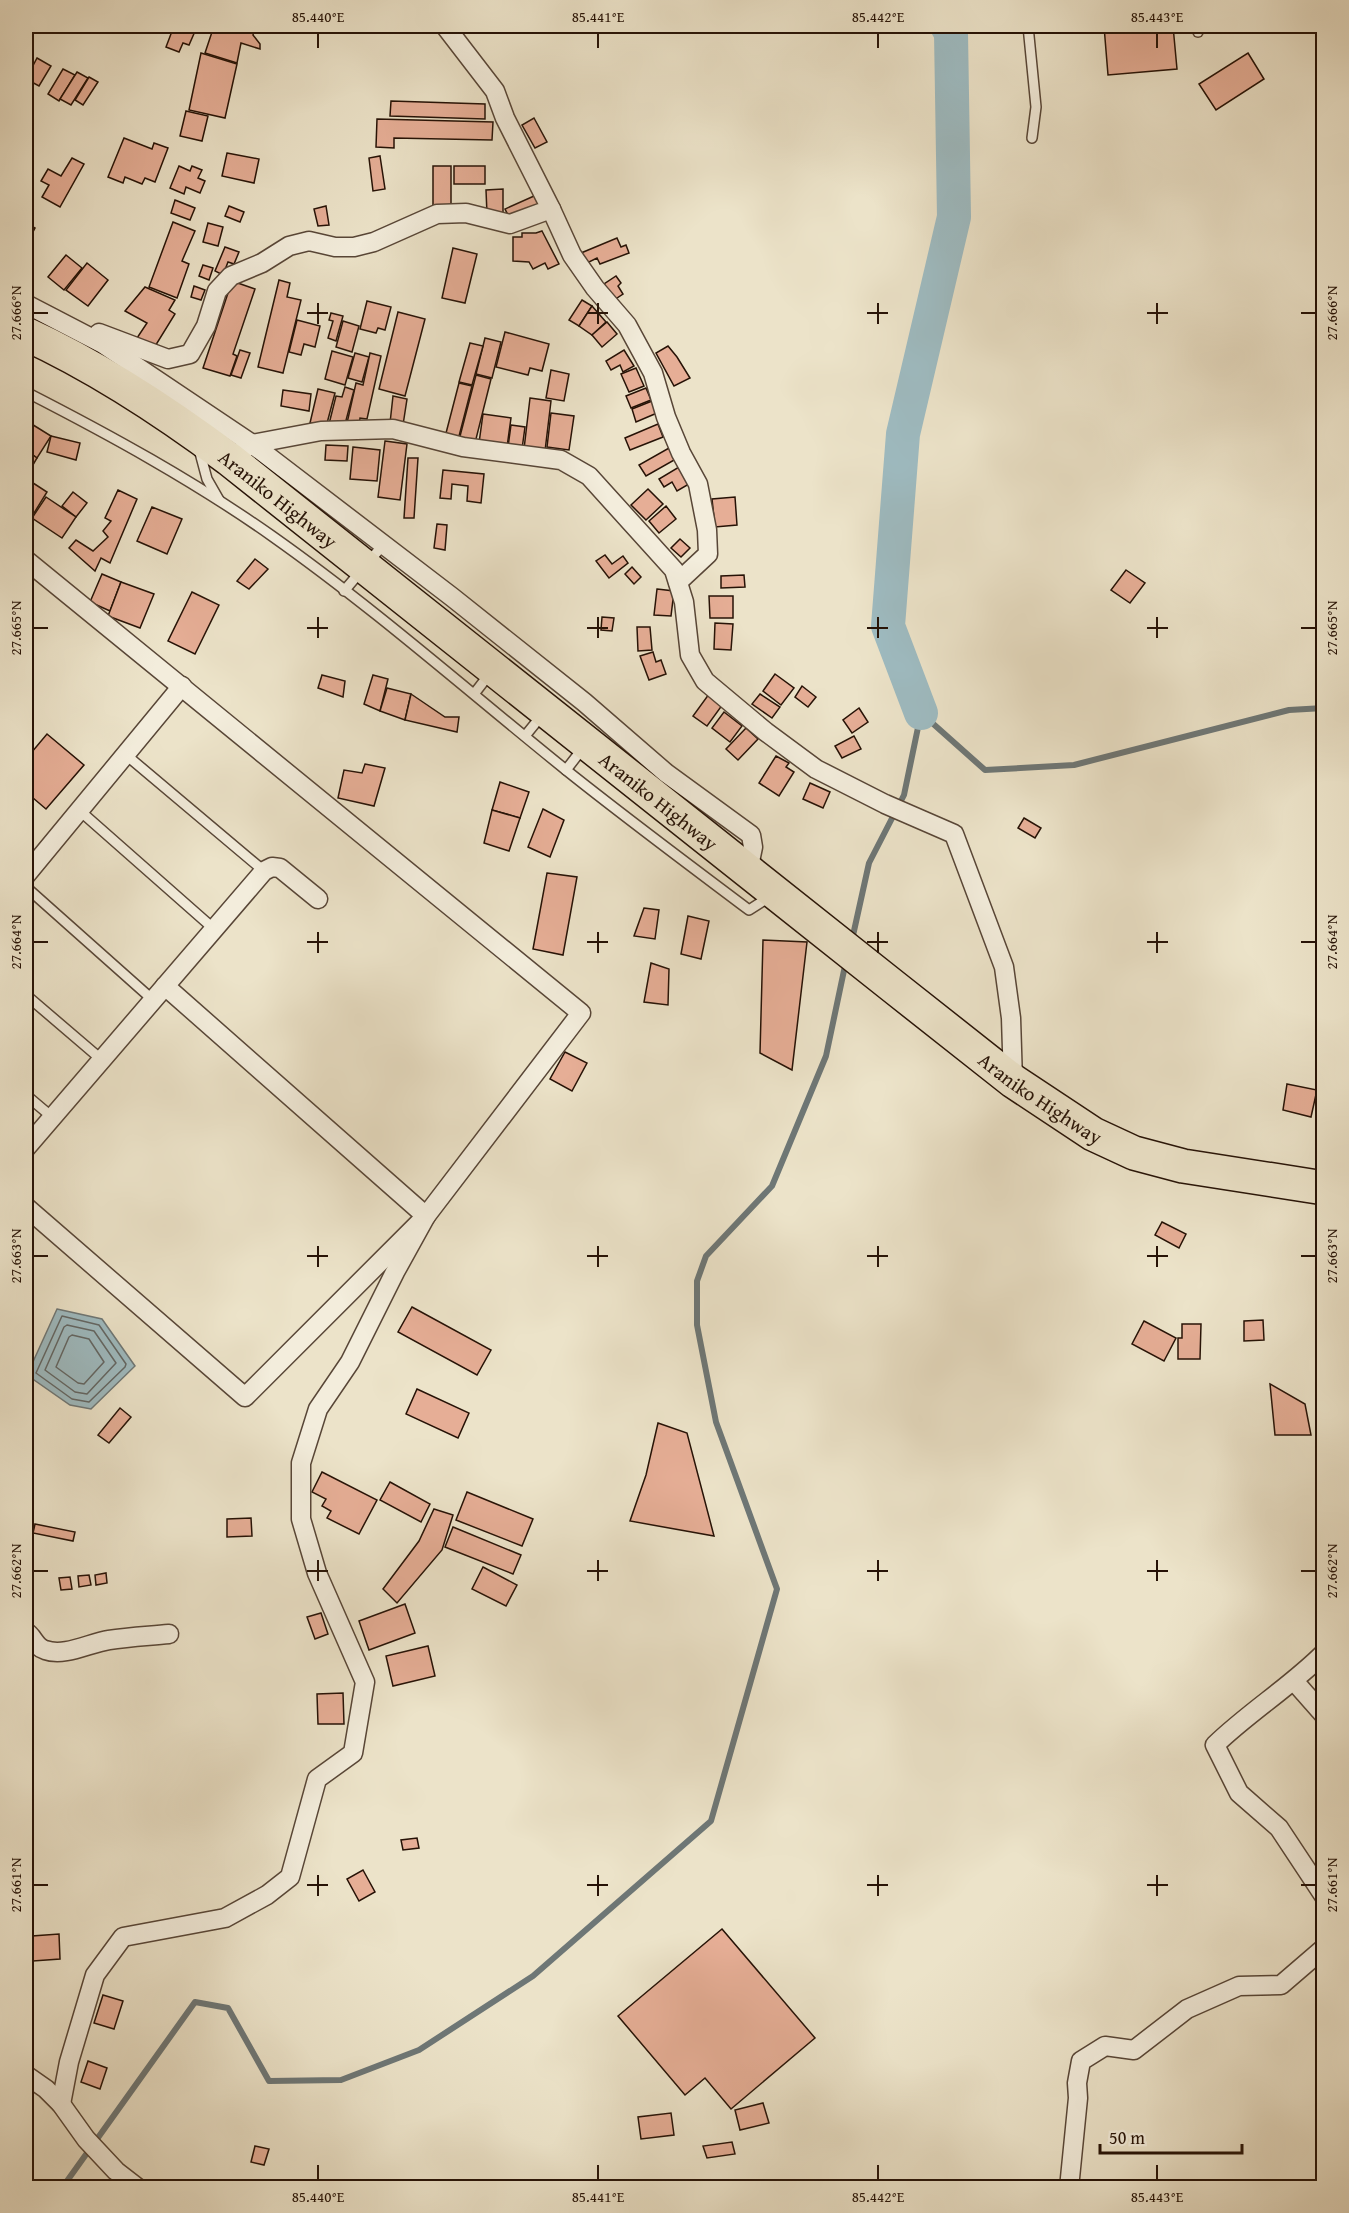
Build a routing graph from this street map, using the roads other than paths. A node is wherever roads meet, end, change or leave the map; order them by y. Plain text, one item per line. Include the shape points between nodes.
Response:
1 (445, 26) edge
2 (1028, 26) edge
3 (1032, 138) dead end
4 (551, 208) junction
5 (26, 304) edge
6 (33, 333) edge
7 (26, 392) edge
8 (196, 434) junction
9 (241, 452) junction
10 (220, 502) junction
11 (374, 555) junction
12 (26, 560) edge
13 (678, 582) junction
14 (344, 591) junction
15 (448, 612) junction
16 (409, 614) junction
17 (396, 631) junction
18 (494, 668) junction
19 (182, 686) junction
20 (474, 694) junction
21 (546, 710) junction
22 (525, 736) junction
23 (588, 742) junction
24 (125, 754) junction
25 (566, 770) junction
26 (79, 810) junction
27 (708, 859) junction
28 (264, 871) junction
29 (748, 871) junction
30 (26, 875) edge
31 (26, 887) edge
32 (775, 893) junction
33 (318, 899) dead end
34 (214, 929) junction
35 (159, 993) junction
36 (26, 994) edge
37 (102, 1060) junction
38 (1013, 1081) junction
39 (26, 1095) edge
40 (52, 1117) junction
41 (26, 1148) edge
42 (1323, 1188) edge
43 (26, 1207) edge
44 (426, 1216) junction
45 (26, 1632) edge
46 (169, 1634) dead end
47 (1323, 1653) edge
48 (1294, 1681) junction
49 (1323, 1715) edge
50 (1323, 1896) edge
51 (1323, 1948) edge
52 (26, 2075) edge
53 (61, 2103) junction
54 (136, 2187) edge
55 (1070, 2187) edge

1 - 4 street via 495,91
2 - 3 lane via 1036,107
4 - 6 street via 510,224 466,213 436,214 354,248 309,241 289,246 231,276 217,291 206,326 190,354 168,359
4 - 13 street via 572,255 627,325 653,373 666,417 698,484 708,554
5 - 6 street
6 - 8 highway, Araniko Highway
6 - 9 street via 103,344
7 - 10 lane via 114,437
8 - 9 highway, Araniko Highway
8 - 10 lane via 207,479
9 - 11 highway, Araniko Highway
9 - 13 street via 321,431 393,429 463,447 561,460 589,476 674,570
10 - 14 lane
11 - 14 lane
11 - 15 street
11 - 16 highway, Araniko Highway
12 - 19 street
13 - 38 street via 690,655 705,681 816,769 954,834 1004,967
14 - 17 lane
15 - 16 highway, Araniko Highway
15 - 18 highway, Araniko Highway
15 - 29 street via 584,702 666,773 750,835 753,847
16 - 17 lane
17 - 20 lane
18 - 20 lane
18 - 21 highway, Araniko Highway
19 - 24 street
19 - 44 street via 581,1013
20 - 22 lane
21 - 22 lane
21 - 23 highway, Araniko Highway
22 - 25 lane
23 - 25 lane
23 - 27 highway, Araniko Highway
24 - 26 street
24 - 28 lane
25 - 27 lane
26 - 30 street
26 - 34 lane
27 - 29 highway, Araniko Highway
27 - 32 lane via 749,910
28 - 33 street via 280,868
28 - 34 street
29 - 32 highway, Araniko Highway
31 - 35 lane
32 - 38 highway, Araniko Highway
34 - 35 street
35 - 37 street
35 - 44 street
36 - 37 lane
37 - 40 street
38 - 42 highway, Araniko Highway via 1092,1134 1134,1153 1183,1166
39 - 40 lane
40 - 41 street
43 - 44 street via 245,1397
44 - 53 street via 350,1362 318,1408 300,1463 300,1519 317,1573 365,1682 353,1753 317,1779 290,1877 225,1918 123,1937 95,1975
45 - 46 street via 35,1645 56,1652
47 - 48 street
48 - 49 street
48 - 50 street via 1215,1745 1239,1793 1279,1828
51 - 55 street via 1281,1985 1239,1986 1187,2009 1134,2050 1105,2046 1081,2061
52 - 53 street
53 - 54 street via 86,2139

